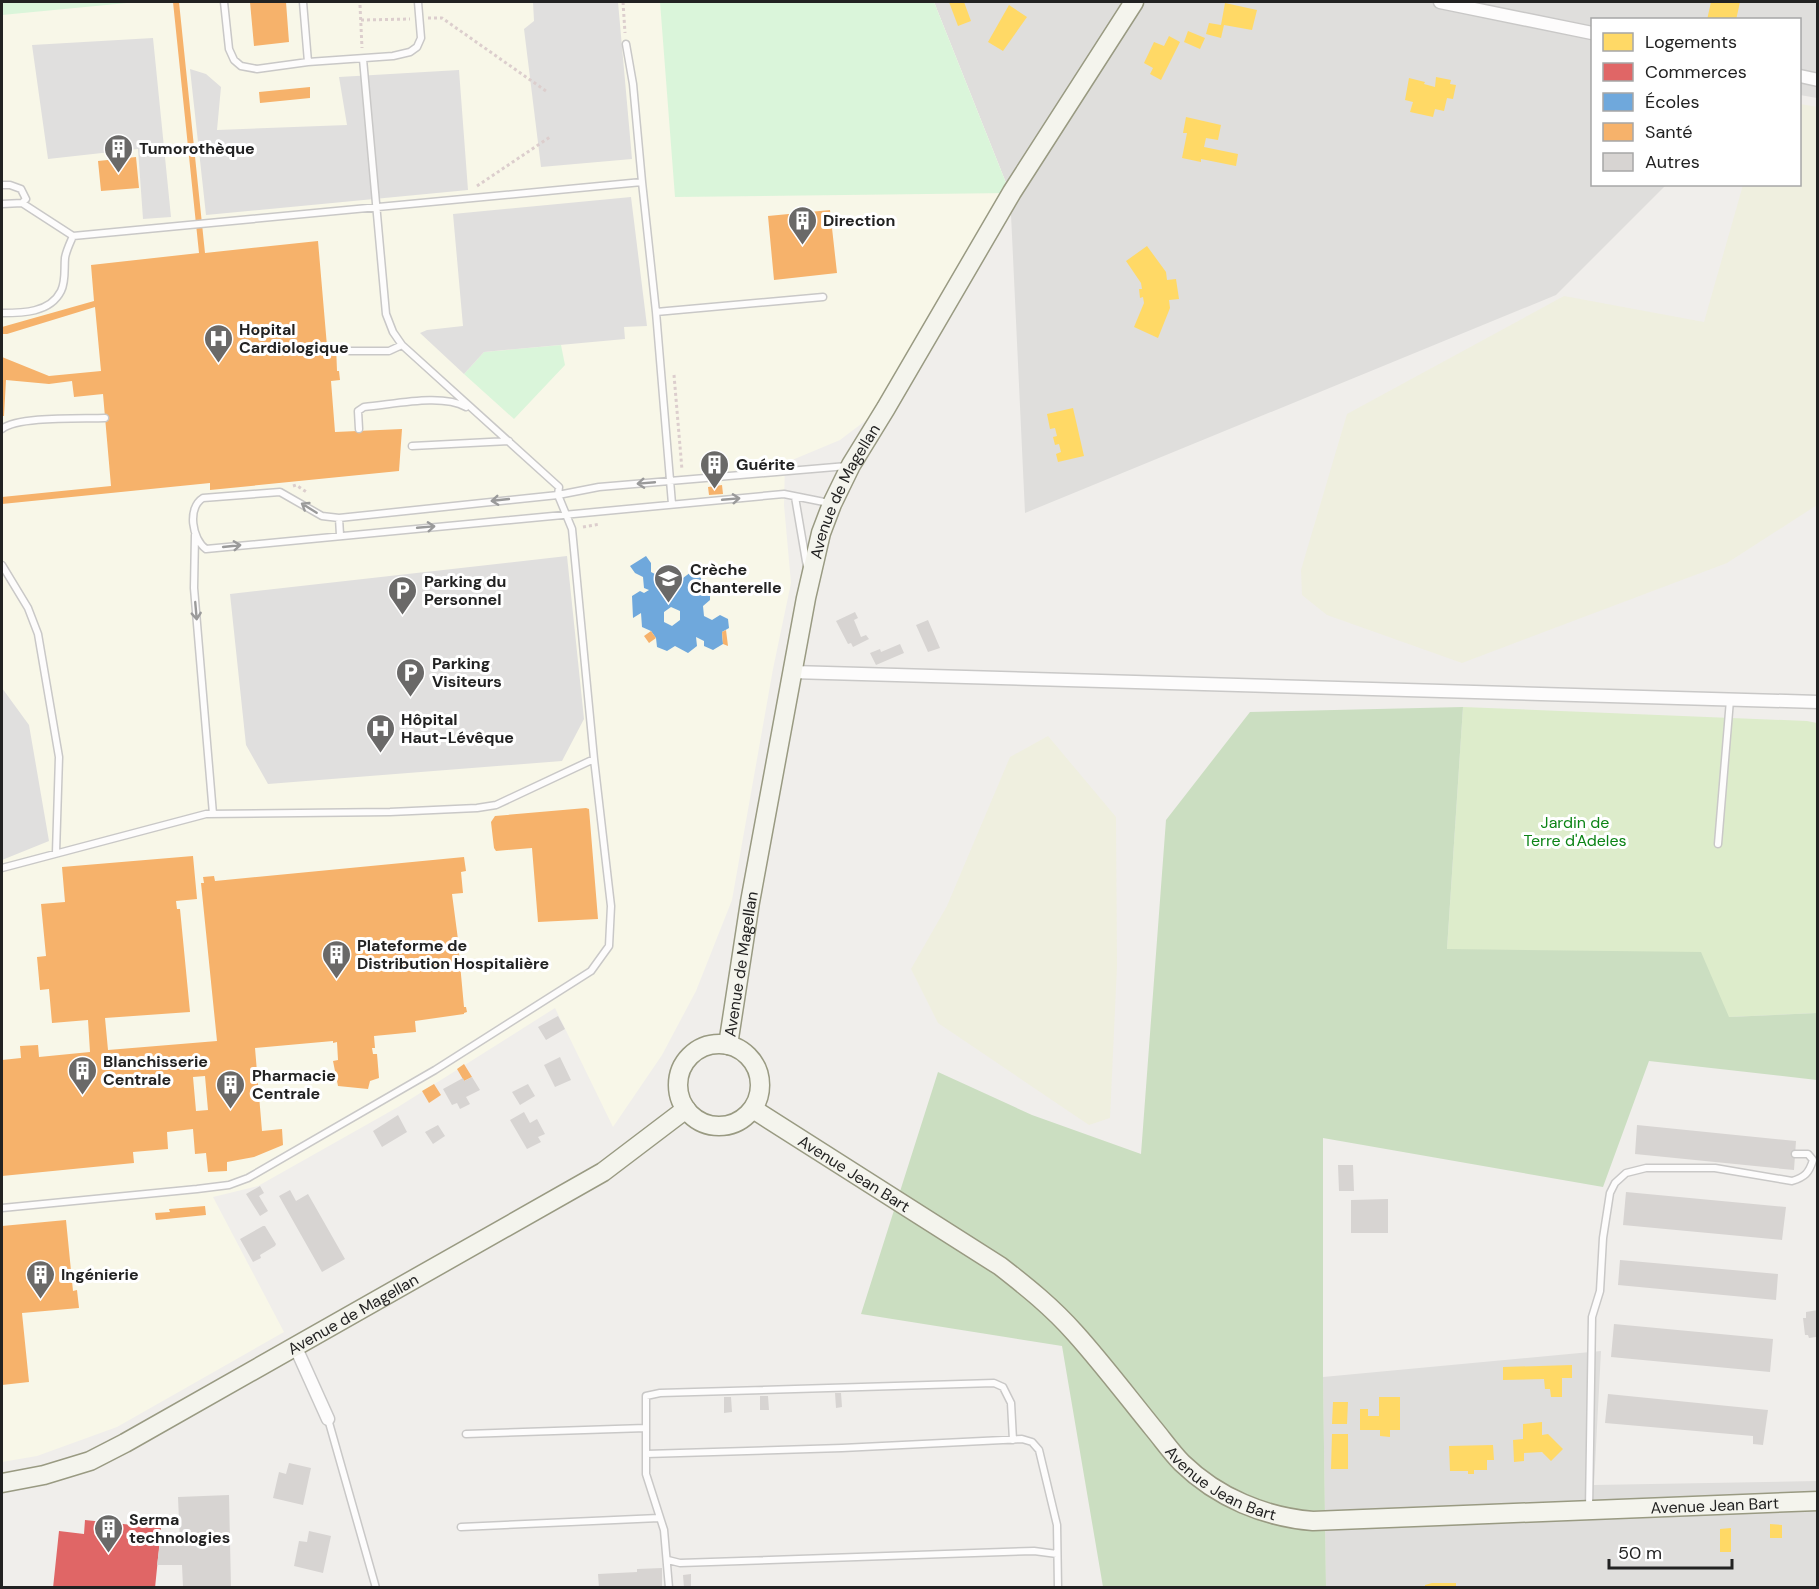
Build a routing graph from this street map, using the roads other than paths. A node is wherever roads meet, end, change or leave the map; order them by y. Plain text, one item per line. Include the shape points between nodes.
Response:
1 (224, 2) edge
2 (303, 2) edge
3 (418, 2) edge
4 (1134, 2) edge
5 (1440, 2) edge
6 (1591, 33) edge
7 (626, 44) road end
8 (363, 58) junction
9 (308, 62) junction
10 (1801, 76) edge
11 (1818, 80) edge
12 (642, 182) junction
13 (2, 185) edge
14 (22, 202) junction
15 (2, 204) edge
16 (375, 206) junction
17 (74, 236) junction
18 (823, 297) dead end
19 (656, 312) junction
20 (2, 313) edge
21 (402, 345) junction
22 (350, 351) dead end
23 (452, 390) junction
24 (444, 400) junction
25 (478, 413) junction
26 (105, 418) dead end
27 (2, 429) edge
28 (359, 429) dead end
29 (509, 441) junction
30 (412, 447) dead end
31 (851, 465) junction
32 (671, 481) junction
33 (558, 495) junction
34 (795, 497) junction
35 (672, 504) junction
36 (832, 504) junction
37 (568, 514) junction
38 (339, 518) junction
39 (195, 531) junction
40 (340, 535) junction
41 (2, 564) edge
42 (810, 582) junction
43 (792, 672) junction
44 (1730, 699) junction
45 (1818, 702) edge
46 (594, 759) junction
47 (213, 814) junction
48 (1718, 843) dead end
49 (56, 853) junction
50 (2, 868) edge
51 (728, 1045) junction
52 (686, 1109) junction
53 (753, 1109) junction
54 (1795, 1154) dead end
55 (2, 1208) edge
56 (296, 1348) junction
57 (328, 1419) joint
58 (646, 1428) junction
59 (466, 1434) dead end
60 (1013, 1440) junction
61 (646, 1454) junction
62 (2, 1483) edge
63 (1818, 1501) edge
64 (1589, 1510) junction
65 (660, 1518) junction
66 (461, 1527) dead end
67 (1057, 1554) junction
68 (668, 1560) junction
69 (376, 1587) edge
70 (669, 1587) edge
71 (1058, 1587) edge

1 - 9 lane via 229,49 241,66 257,69
2 - 9 lane
3 - 8 lane via 421,38 417,47 410,52
4 - 31 street, Avenue de Magellan via 1012,192
5 - 6 street
7 - 12 lane
8 - 9 lane
8 - 16 lane
10 - 11 street
12 - 16 lane
12 - 19 lane
13 - 14 lane via 21,189 26,199
14 - 15 lane
14 - 17 lane
16 - 17 lane
16 - 21 lane via 386,314
17 - 20 lane via 65,256 61,292 39,309
18 - 19 lane
19 - 32 lane
21 - 22 lane via 389,351
21 - 23 lane
23 - 24 lane via 454,398
23 - 25 lane
24 - 25 lane
24 - 28 lane via 364,407 358,411
25 - 29 lane
26 - 27 lane via 36,420 8,424
29 - 30 lane
29 - 33 lane via 559,487
31 - 32 lane
31 - 36 street, Avenue de Magellan
32 -> 33 lane
32 - 35 lane
33 - 37 lane
33 -> 38 lane
35 -> 34 lane via 784,494
34 - 36 lane
34 - 42 lane
35 - 37 lane
36 - 42 street, Avenue de Magellan
40 -> 37 lane
37 - 46 lane via 573,529
38 -> 39 lane via 322,516 280,492 202,498 194,508
38 - 40 lane
39 -> 40 lane via 199,544 206,549
39 -> 47 lane via 194,588
41 - 49 lane via 38,634 59,757
42 - 43 street, Avenue de Magellan
43 - 44 street
43 - 51 street, Avenue de Magellan
44 - 45 street
44 - 48 lane
46 - 47 lane via 496,805 477,808
46 - 55 lane via 611,906 609,946 591,970 435,1070 248,1178 197,1189
47 - 49 lane
49 - 50 lane
51 - 52 street via 700,1048 681,1069 678,1083
51 - 53 street via 751,1058 758,1070 759,1096
52 - 53 street via 701,1122 720,1127 733,1124
52 - 56 street, Avenue de Magellan via 603,1172
53 - 64 street, Avenue Jean Bart via 1030,1289 1076,1334 1181,1462 1219,1492 1247,1506 1290,1519 1313,1521
54 - 64 lane via 1808,1154 1813,1160 1803,1178 1792,1181 1715,1168 1670,1167 1626,1173 1615,1183 1603,1238 1600,1291 1592,1317
56 - 57 street
56 - 62 street, Avenue de Magellan via 90,1461
57 - 69 lane
58 - 59 lane
58 - 60 lane via 645,1396 660,1393 994,1383 1003,1387 1011,1403
58 - 61 lane
60 - 61 lane
60 - 67 lane via 1032,1442 1040,1450 1057,1525
61 - 65 lane via 646,1474
63 - 64 street, Avenue Jean Bart
65 - 66 lane
65 - 68 lane
67 - 68 lane via 1034,1551 680,1563
67 - 71 lane
68 - 70 lane

